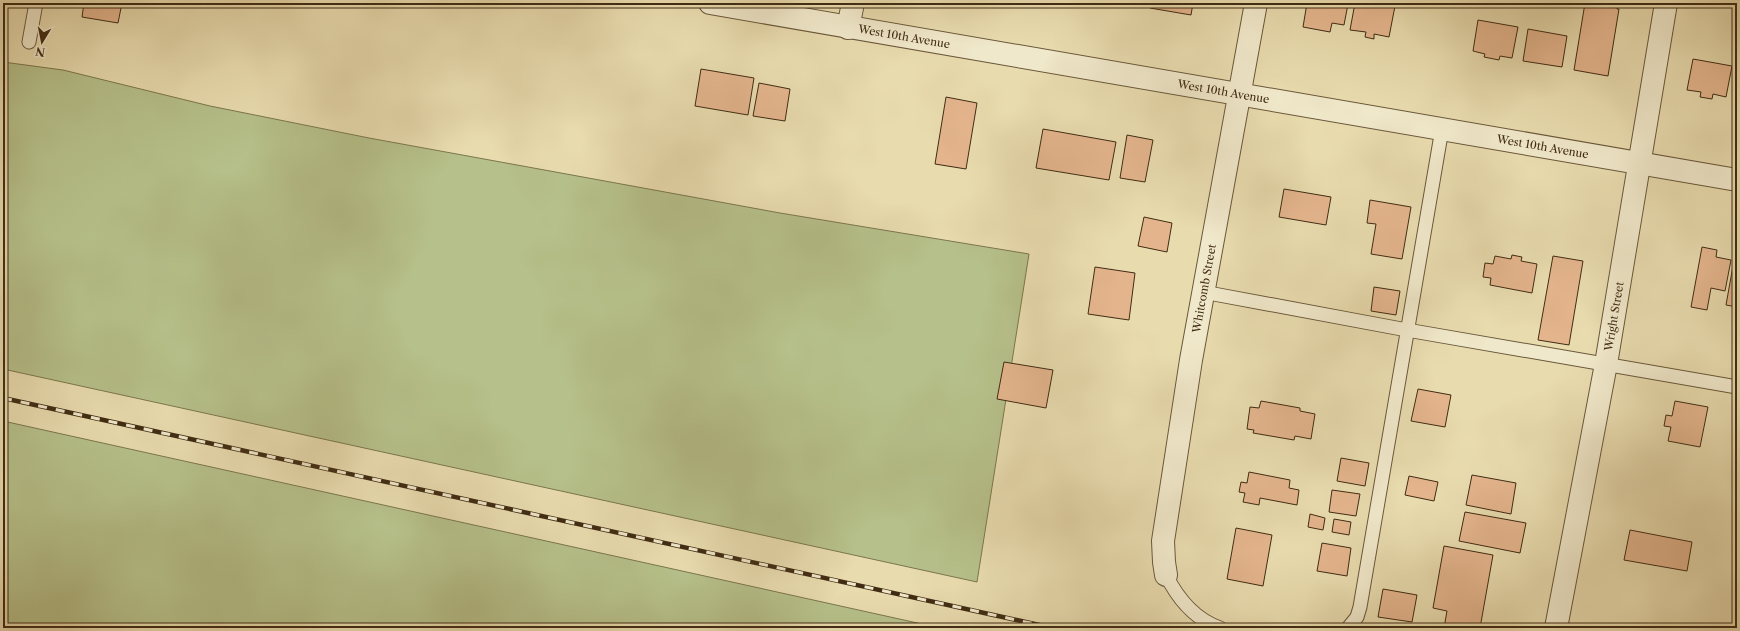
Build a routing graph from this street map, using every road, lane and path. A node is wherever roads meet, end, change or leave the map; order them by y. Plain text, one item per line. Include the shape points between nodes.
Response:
1 (36, 3) edge
2 (710, 3) edge
3 (852, 3) edge
4 (1256, 3) edge
5 (1666, 3) edge
6 (848, 28) junction
7 (29, 42) dead end
8 (1240, 94) junction
9 (1442, 129) junction
10 (1640, 163) junction
11 (1737, 180) edge
12 (1203, 292) junction
13 (1407, 330) junction
14 (1606, 364) junction
15 (1737, 387) edge
16 (1166, 575) joint
17 (1220, 628) edge
18 (1348, 628) edge
19 (1556, 628) edge

1 - 7 lane
2 - 6 street, West 10th Avenue
3 - 6 street
4 - 8 street, Whitcomb Street
5 - 10 street, Wright Street
6 - 8 street, West 10th Avenue
8 - 9 street, West 10th Avenue
8 - 12 street, Whitcomb Street
9 - 10 street, West 10th Avenue
9 - 13 lane
10 - 11 street, West 10th Avenue
10 - 14 street, Wright Street
12 - 13 lane
12 - 16 street, Whitcomb Street via 1163,541
13 - 14 lane
13 - 18 lane via 1360,607 1357,617
14 - 15 lane
14 - 19 street, Wright Street
16 - 17 lane via 1185,606 1198,618

